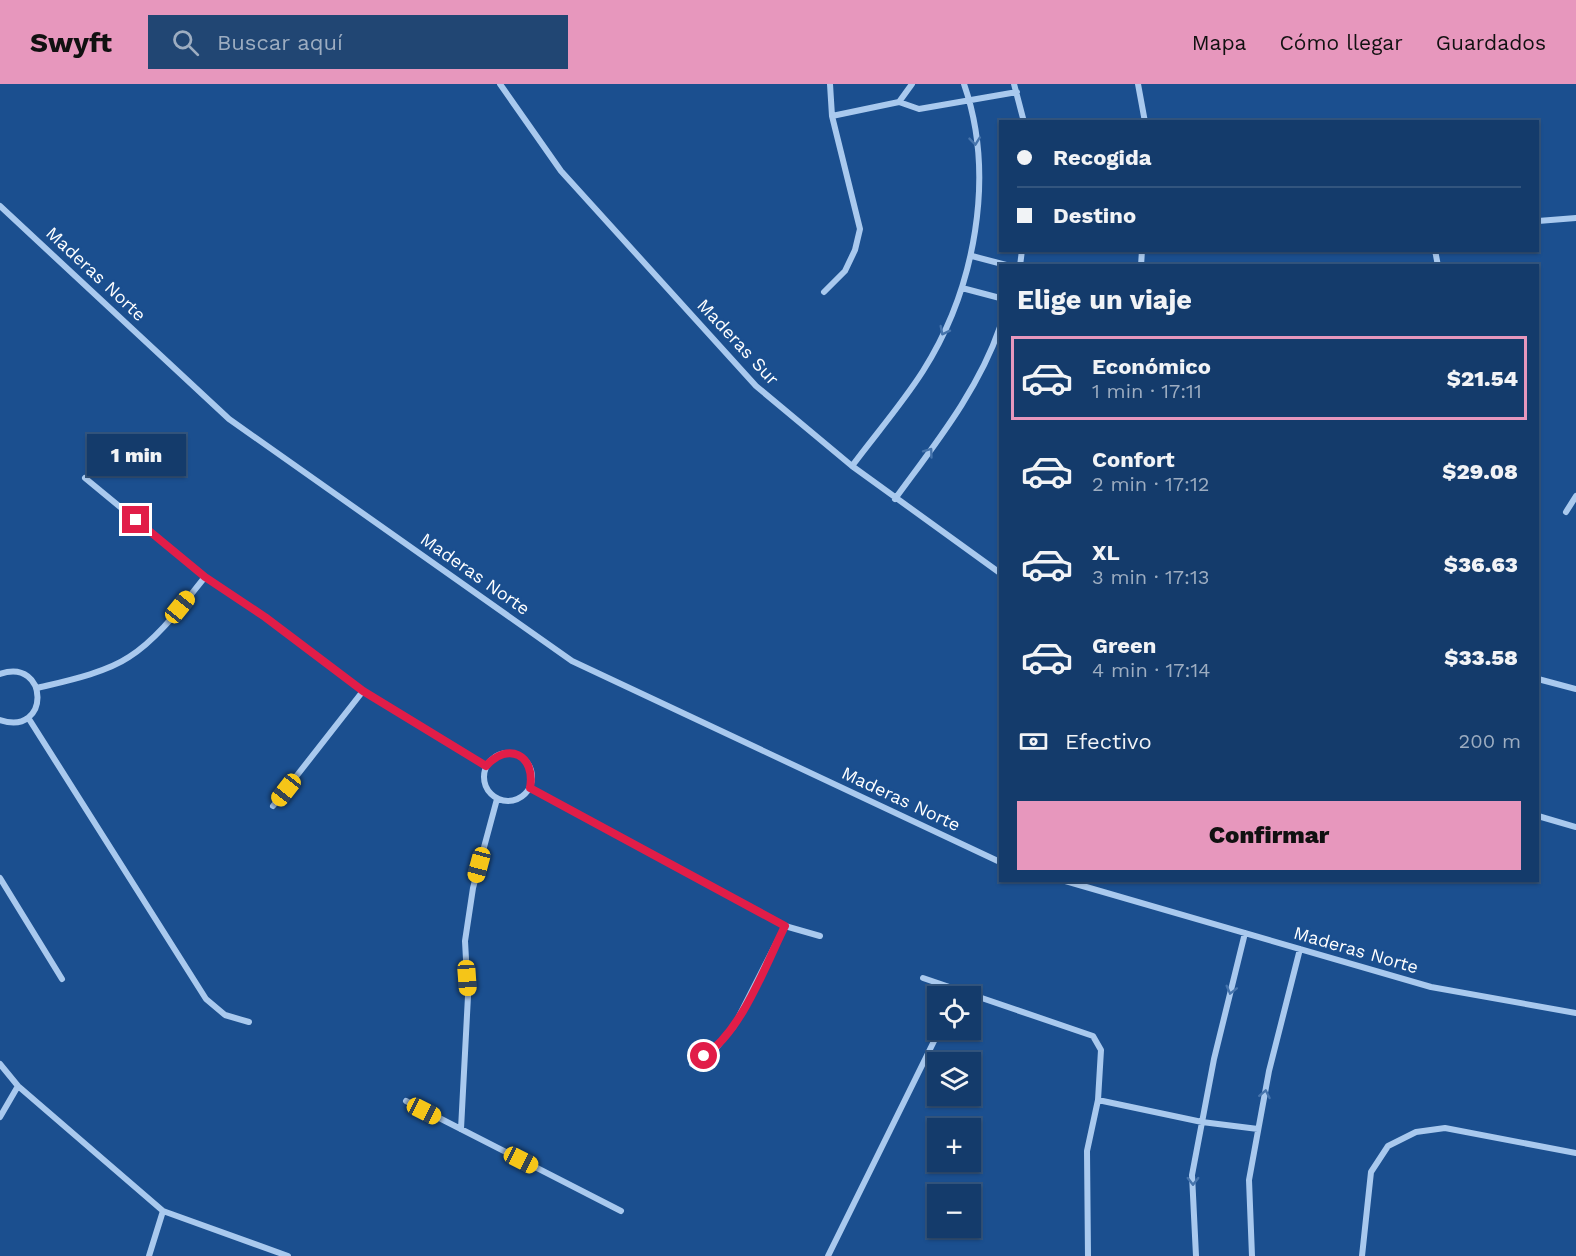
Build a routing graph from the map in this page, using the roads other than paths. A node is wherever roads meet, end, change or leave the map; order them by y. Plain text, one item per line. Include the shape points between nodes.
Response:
1 (500, 84) edge
2 (830, 84) edge
3 (912, 84) edge
4 (964, 84) edge
5 (1014, 84) edge
6 (1138, 84) edge
7 (1017, 92) junction
8 (969, 100) junction
9 (899, 102) junction
10 (832, 116) junction
11 (1024, 120) edge
12 (1145, 120) edge
13 (0, 206) edge
14 (1576, 218) edge
15 (1539, 221) edge
16 (972, 256) junction
17 (1002, 264) edge
18 (962, 288) junction
19 (824, 292) dead end
20 (999, 298) edge
21 (999, 329) edge
22 (852, 466) junction
23 (85, 478) dead end
24 (1576, 496) edge
25 (896, 499) junction
26 (1566, 512) dead end
27 (999, 572) edge
28 (205, 577) junction
29 (0, 674) edge
30 (1539, 679) edge
31 (38, 688) junction
32 (1576, 689) edge
33 (363, 691) junction
34 (29, 719) junction
35 (0, 720) edge
36 (486, 766) junction
37 (530, 788) junction
38 (497, 799) junction
39 (273, 806) dead end
40 (1539, 816) edge
41 (1576, 827) edge
42 (999, 862) edge
43 (0, 878) edge
44 (1069, 882) edge
45 (785, 926) junction
46 (1245, 933) junction
47 (820, 936) dead end
48 (1300, 949) junction
49 (923, 978) dead end
50 (62, 979) dead end
51 (942, 986) edge
52 (981, 1000) edge
53 (1576, 1013) edge
54 (249, 1022) dead end
55 (935, 1040) edge
56 (0, 1064) edge
57 (692, 1064) dead end
58 (18, 1086) junction
59 (1098, 1100) junction
60 (405, 1101) dead end
61 (0, 1117) edge
62 (1202, 1122) junction
63 (461, 1129) junction
64 (1258, 1129) junction
65 (1576, 1153) edge
66 (163, 1211) junction
67 (621, 1211) dead end
68 (149, 1256) edge
69 (288, 1256) edge
70 (828, 1256) edge
71 (1088, 1256) edge
72 (1196, 1256) edge
73 (1252, 1256) edge
74 (1362, 1256) edge

1 - 22 street, Maderas Sur via 561,171 756,386
2 - 10 street
3 - 9 street
4 - 8 street
5 - 7 street
6 - 12 street
7 - 8 street
7 - 11 street
8 - 9 street via 919,109
8 -> 16 street via 980,192
9 - 10 street
10 - 19 street via 861,229 845,271
13 - 42 street, Maderas Norte via 229,419 572,661
14 - 15 street
16 - 17 street
16 - 18 street
18 - 20 street
18 -> 22 street via 923,370
25 -> 21 street via 966,400
22 - 25 street, Maderas Sur
23 - 28 street
24 - 26 street
25 - 27 street, Maderas Sur
28 - 31 street via 168,622 129,657
28 - 33 street
29 - 31 street via 12,670 27,675
30 - 32 street
31 - 34 street via 38,705
33 - 36 street
33 - 39 street
34 - 35 street via 12,724
34 - 54 street via 206,999 225,1016
36 - 37 street via 506,752 519,755 529,764
36 - 38 street via 488,791
37 - 38 street via 522,797 510,801
37 - 45 street
38 - 63 street via 473,888 465,941 468,996
40 - 41 street
43 - 50 street
44 - 46 street, Maderas Norte
45 - 47 street
45 - 57 street via 734,1026 716,1048
46 - 48 street, Maderas Norte
46 -> 62 street
48 - 53 street, Maderas Norte via 1431,987
64 -> 48 street
49 - 51 street
52 - 59 street via 1093,1036 1101,1050
55 - 70 street
56 - 58 street
58 - 61 street
58 - 66 street
59 - 62 street
59 - 71 street via 1087,1151
60 - 63 street
62 - 64 street
62 -> 72 street via 1192,1175
63 - 67 street
64 - 73 street via 1248,1180
65 - 74 street via 1445,1128 1416,1132 1388,1146 1371,1172
66 - 68 street
66 - 69 street

